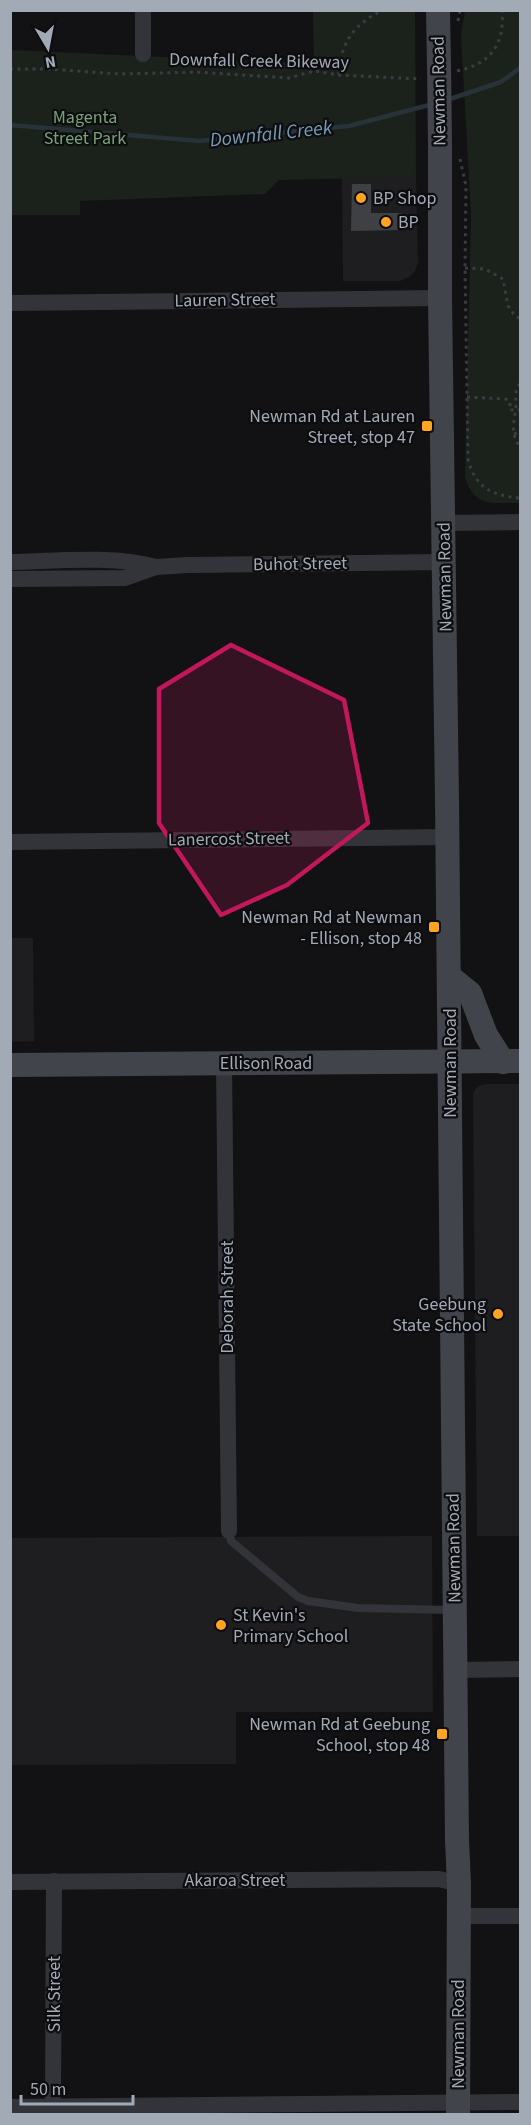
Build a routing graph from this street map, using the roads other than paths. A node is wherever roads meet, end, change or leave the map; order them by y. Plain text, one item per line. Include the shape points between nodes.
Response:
1 (143, 10) edge
2 (438, 10) edge
3 (143, 54) dead end
4 (440, 298) junction
5 (10, 303) edge
6 (520, 522) edge
7 (444, 523) junction
8 (10, 562) edge
9 (444, 562) junction
10 (156, 567) junction
11 (10, 579) edge
12 (448, 837) junction
13 (10, 842) edge
14 (449, 976) junction
15 (449, 1062) junction
16 (512, 1062) edge
17 (224, 1064) junction
18 (10, 1065) edge
19 (229, 1531) joint
20 (455, 1610) junction
21 (520, 1669) edge
22 (456, 1670) junction
23 (54, 1881) junction
24 (10, 1882) edge
25 (459, 1884) junction
26 (458, 1916) junction
27 (520, 1916) edge
28 (520, 2102) edge
29 (10, 2107) edge
30 (53, 2107) junction
31 (458, 2108) edge
32 (235, 2110) edge

1 - 3 street
2 - 4 main road, Newman Road, bridge via 438,72 450,150
4 - 5 street, Lauren Street
4 - 7 main road, Newman Road
6 - 7 street
7 - 9 main road, Newman Road
8 - 10 street, Buhot Street via 119,561
9 - 10 street, Buhot Street
9 - 12 main road, Newman Road
10 - 11 street, Buhot Street via 125,578
12 - 13 street, Lanercost Street
12 - 14 main road, Newman Road
14 - 15 main road, Newman Road
14 - 16 main road via 470,993 486,1035
15 - 16 main road, Ellison Road
15 - 17 main road, Ellison Road
15 - 20 main road, Newman Road
17 - 18 main road, Ellison Road
17 - 19 street, Deborah Street
19 - 20 lane via 231,1541 308,1601 358,1608
20 - 22 main road, Newman Road
21 - 22 street
22 - 25 main road, Newman Road
23 - 24 street, Akaroa Street
23 - 25 street, Akaroa Street via 439,1879
23 - 30 street, Silk Street
25 - 26 main road, Newman Road
26 - 27 street
26 - 31 main road, Newman Road
28 - 31 street
29 - 30 street
30 - 32 street
31 - 32 street

